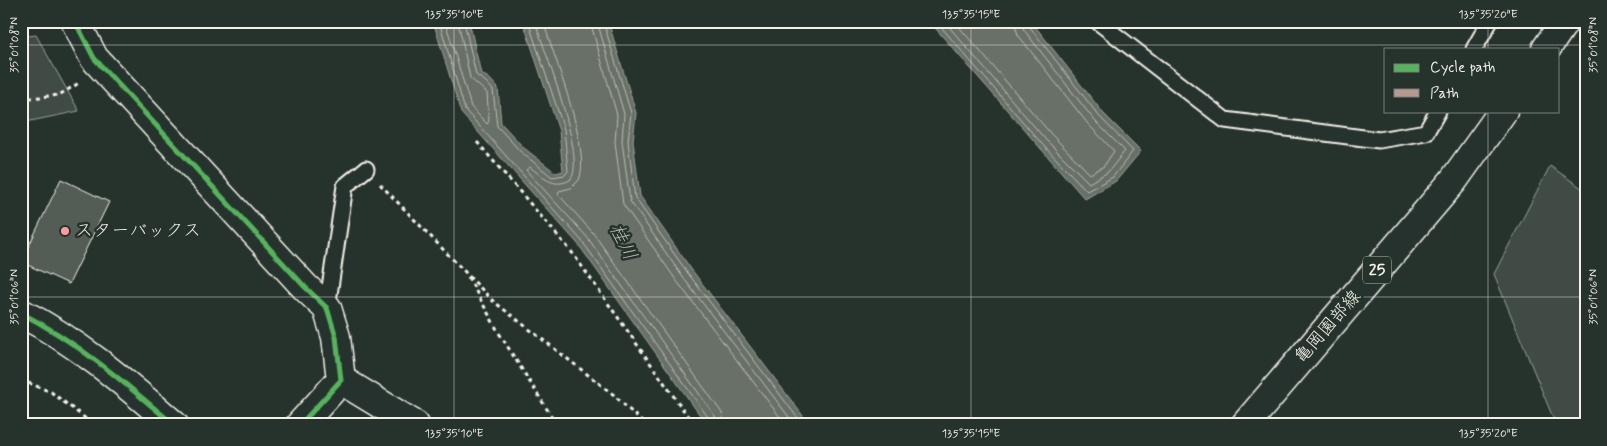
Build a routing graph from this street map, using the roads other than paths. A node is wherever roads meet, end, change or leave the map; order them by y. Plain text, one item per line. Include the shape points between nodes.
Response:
1 (75, 21) edge
2 (1097, 21) edge
3 (1490, 21) edge
4 (1565, 21) edge
5 (1475, 48) edge
6 (1547, 48) edge
7 (1437, 112) edge
8 (1502, 112) edge
9 (366, 169) road end
10 (327, 308) junction
11 (21, 313) edge
12 (340, 380) junction
13 (174, 425) edge
14 (300, 425) edge
15 (415, 425) edge
16 (1244, 425) edge

1 - 10 street via 94,58
2 - 7 lane via 1225,120 1379,140 1426,132
3 - 5 lane
4 - 6 street
8 - 16 street, 亀岡園部線 / 25 via 1453,181
9 - 10 lane via 345,186
10 - 12 street via 336,338
11 - 13 street via 55,330 101,363
12 - 14 street
12 - 15 street

